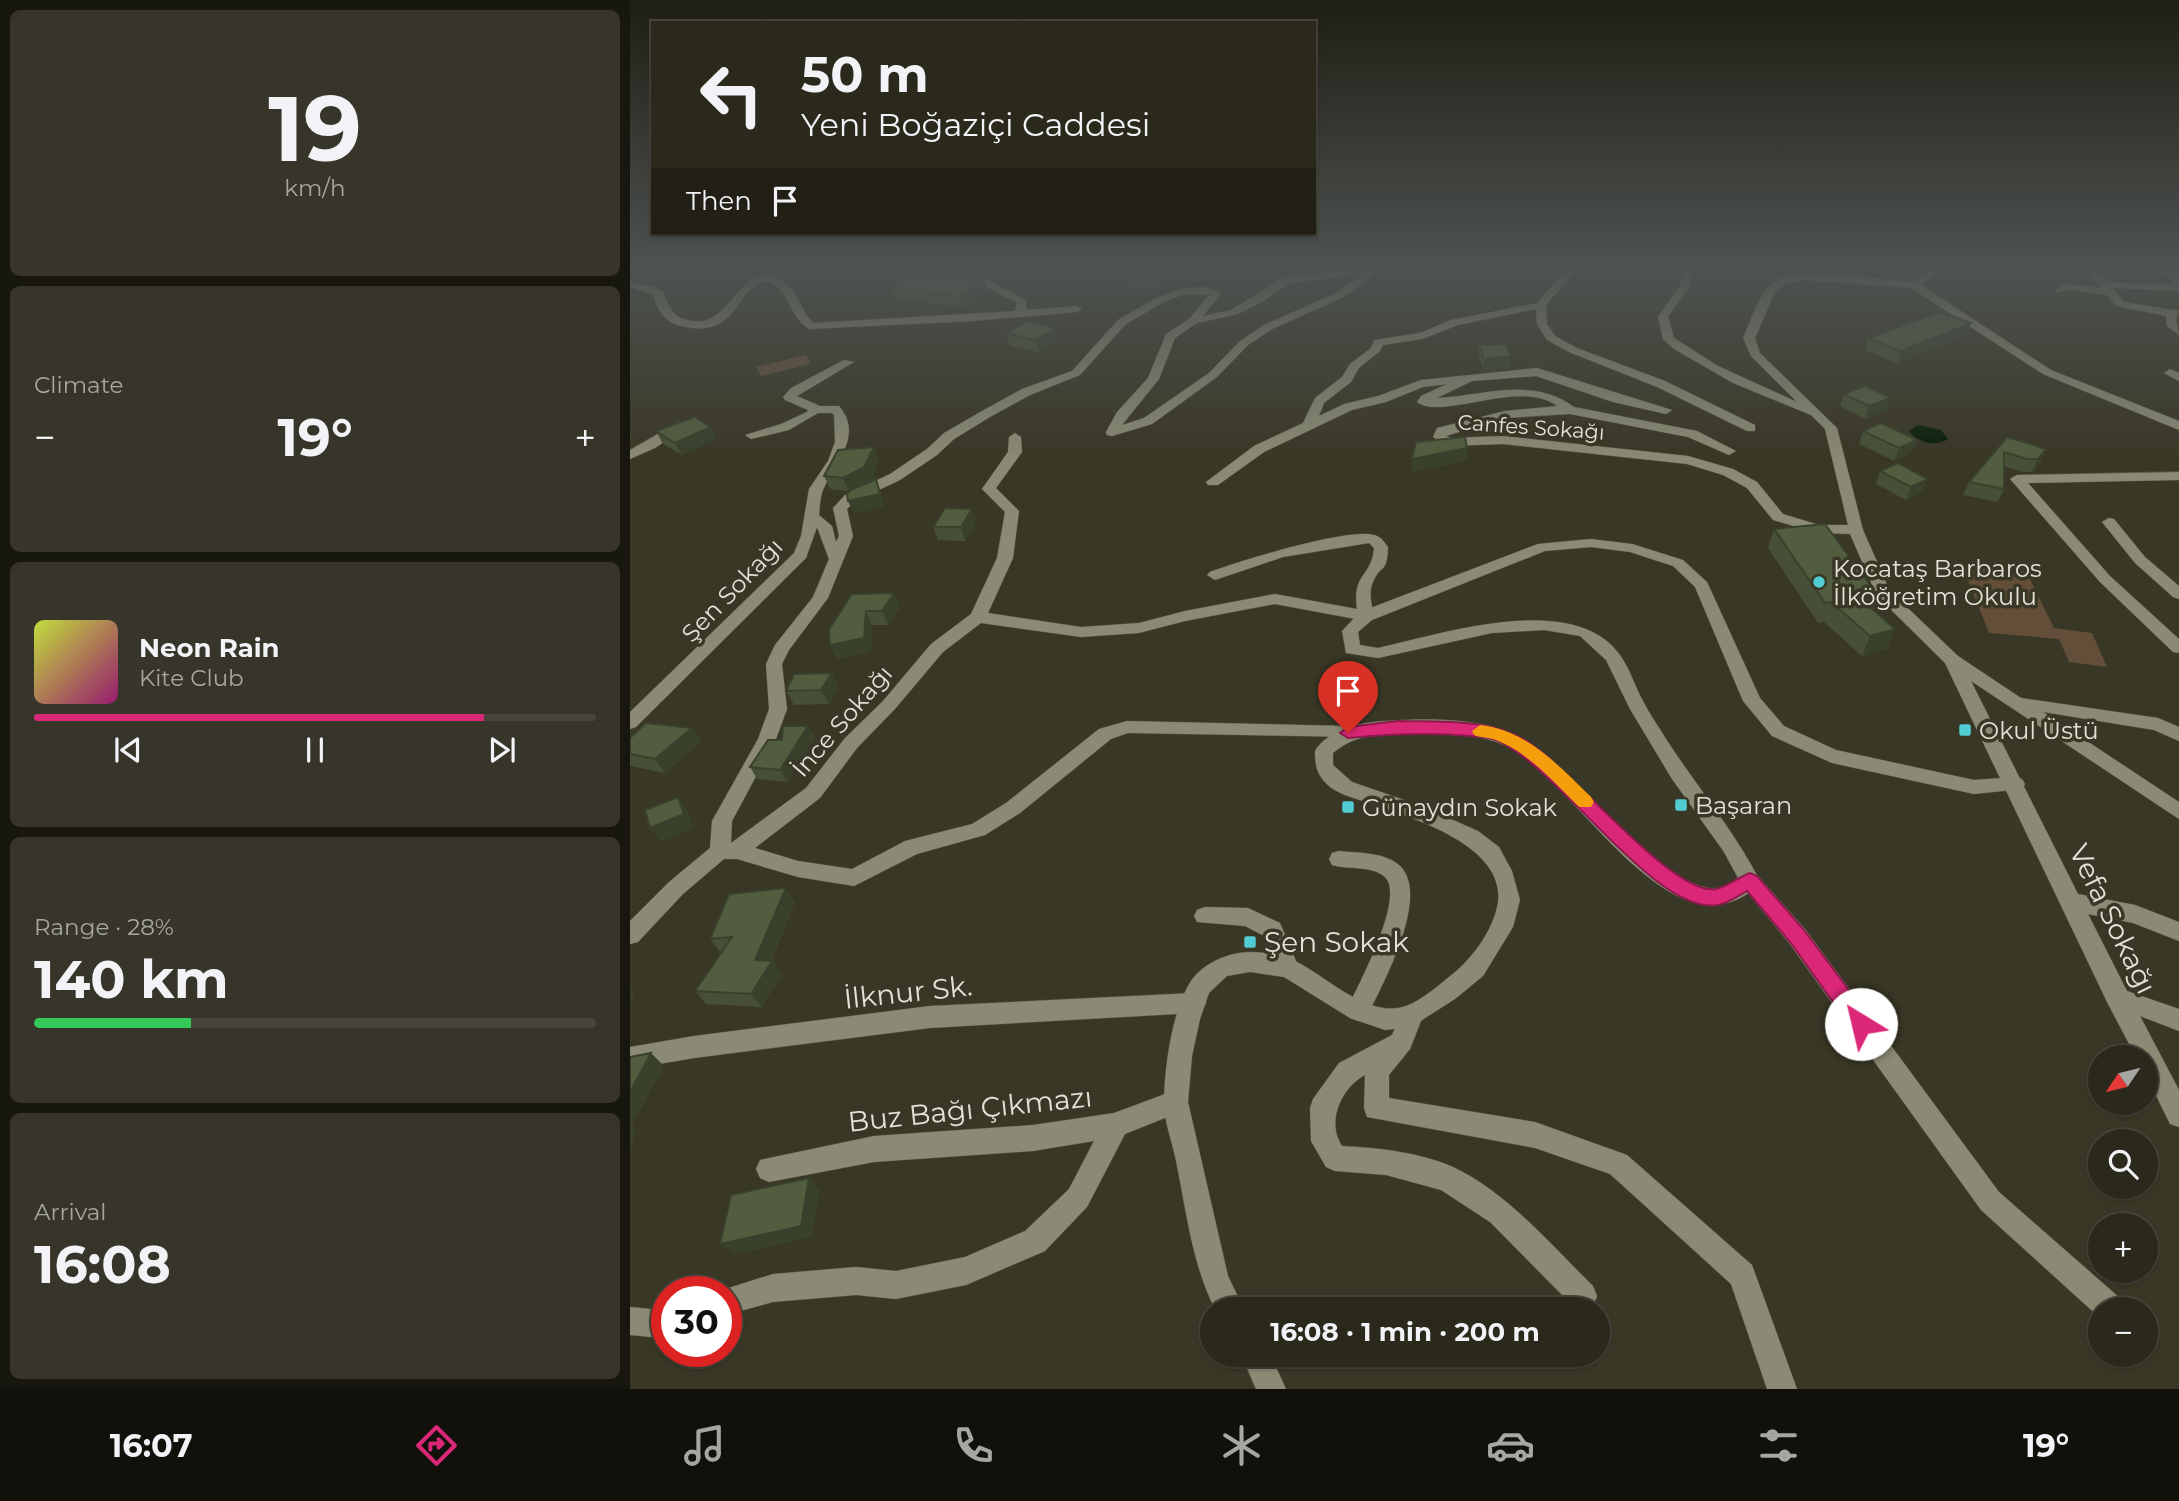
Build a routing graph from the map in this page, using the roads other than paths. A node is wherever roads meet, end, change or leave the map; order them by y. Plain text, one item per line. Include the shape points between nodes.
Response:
1 (1115, 330) edge
2 (1179, 330) edge
3 (1264, 330) edge
4 (1435, 330) edge
5 (1546, 330) edge
6 (1667, 330) edge
7 (1753, 330) edge
8 (1983, 330) edge
9 (848, 362) dead end
10 (1470, 378) junction
11 (814, 410) junction
12 (1570, 410) junction
13 (1666, 410) dead end
14 (1819, 414) junction
15 (693, 423) edge
16 (1308, 425) junction
17 (2179, 426) edge
18 (1751, 428) dead end
19 (751, 435) dead end
20 (1015, 437) dead end
21 (1729, 451) dead end
22 (630, 455) edge
23 (2179, 476) edge
24 (1213, 481) dead end
25 (812, 517) junction
26 (2109, 522) dead end
27 (1856, 530) junction
28 (837, 560) junction
29 (1215, 575) dead end
30 (2179, 594) edge
31 (1366, 616) junction
32 (978, 617) junction
33 (2179, 649) edge
34 (1952, 660) junction
35 (2017, 702) junction
36 (634, 715) edge
37 (2158, 723) junction
38 (2179, 725) edge
39 (1348, 733) junction
40 (2179, 735) edge
41 (2015, 784) junction
42 (2179, 812) edge
43 (729, 851) junction
44 (1339, 859) dead end
45 (1750, 881) junction
46 (2072, 902) junction
47 (1205, 916) dead end
48 (2179, 932) edge
49 (630, 935) edge
50 (1288, 968) junction
51 (2116, 997) junction
52 (1194, 1003) junction
53 (1358, 1011) junction
54 (2179, 1020) edge
55 (1406, 1029) junction
56 (630, 1045) edge
57 (694, 1047) junction
58 (630, 1058) edge
59 (1175, 1102) junction
60 (2179, 1115) edge
61 (1116, 1125) junction
62 (769, 1169) dead end
63 (1583, 1296) dead end
64 (742, 1297) edge
65 (1224, 1297) edge
66 (2097, 1297) edge
67 (630, 1321) edge
68 (651, 1323) edge
69 (1262, 1367) edge
70 (1272, 1388) edge
71 (1782, 1389) edge

1 - 28 street via 1076,373 996,408 949,436 895,478 850,498 840,508 846,536
2 - 3 street via 1170,336 1153,379 1112,432 1147,421 1213,375
4 - 16 street via 1378,342 1347,379 1319,401
5 - 18 street via 1573,350 1661,384
6 - 14 street via 1670,340 1708,365 1792,406
7 - 14 street via 1749,338 1755,355
8 - 17 street via 2047,372
9 - 11 street via 789,397
10 - 12 street, Canfes Sokağı via 1423,402 1539,393 1560,400
10 - 13 street via 1537,372
10 - 16 street, Canfes Sokağı via 1421,384
11 - 19 street via 801,421
11 - 25 street, Şen Sokağı via 835,409 840,415 841,442 835,461 816,489
12 - 21 street via 1692,434
12 - 27 street, Canfes Sokağı via 1529,409 1492,415 1443,431 1439,437 1449,442 1503,440 1688,460 1752,485 1778,517 1818,530
14 - 27 street via 1831,428
15 - 22 street via 678,426
16 - 24 street, Canfes Sokağı via 1259,449
20 - 32 street via 1015,452 989,489 1012,510 1005,558
23 - 33 street via 2017,479 2105,579
25 - 28 street via 825,526
25 - 36 street, Şen Sokağı via 801,555
26 - 30 street via 2140,561
27 - 34 street via 1883,593
28 - 43 street via 820,598 774,664 778,709 767,739 722,821
29 - 31 street via 1280,553 1373,539 1381,548 1380,564 1366,577 1362,590
31 - 32 street via 1275,599 1139,628 1081,632
31 - 41 street via 1543,547 1591,543 1632,548 1678,563 1702,585 1752,701 1778,731 1832,756 1974,787
31 - 45 street via 1350,631 1352,649 1378,653 1492,628 1544,625 1585,632 1613,657 1636,705
32 - 43 street, İnce Sokağı via 937,648 851,743 813,793
34 - 35 street
34 - 41 street, Vefa Sokağı
35 - 37 street
35 - 42 street
37 - 38 street
37 - 40 street
39 - 43 street via 1127,727 1105,734 1013,808 978,830 912,847 855,878
39 - 45 street via 1398,727 1497,733 1523,746 1555,772 1632,850 1691,893 1716,898
39 - 55 street via 1324,751 1324,766 1331,777 1353,791 1412,810 1471,837 1492,853 1509,900 1503,927 1475,969
41 - 46 street, Vefa Sokağı
43 - 49 street, İnce Sokağı via 676,888
44 - 53 street via 1377,864 1399,879 1400,898 1385,956
45 - 66 street via 1797,936 1990,1201
46 - 48 street via 2135,914
46 - 51 street, Vefa Sokağı
47 - 50 street via 1248,917 1272,930
50 - 52 street via 1250,962 1221,968 1200,987
50 - 53 street
51 - 54 street
51 - 60 street, Vefa Sokağı
52 - 57 street, İlknur Sk. via 930,1017
52 - 59 street via 1180,1056
53 - 55 street
55 - 63 street via 1348,1071 1322,1108 1324,1141 1335,1158 1386,1162 1447,1178 1499,1213
55 - 71 street via 1377,1071 1376,1108 1535,1135 1618,1164 1742,1275
56 - 57 street
57 - 58 street, İlknur Sk.
59 - 61 street, Buz Bağı Çıkmazı
59 - 65 street via 1215,1280
61 - 62 street, Buz Bağı Çıkmazı via 1033,1138 874,1149
61 - 64 street via 1078,1198 1035,1241 965,1271 896,1285 856,1281 773,1288
67 - 68 street
69 - 70 street

